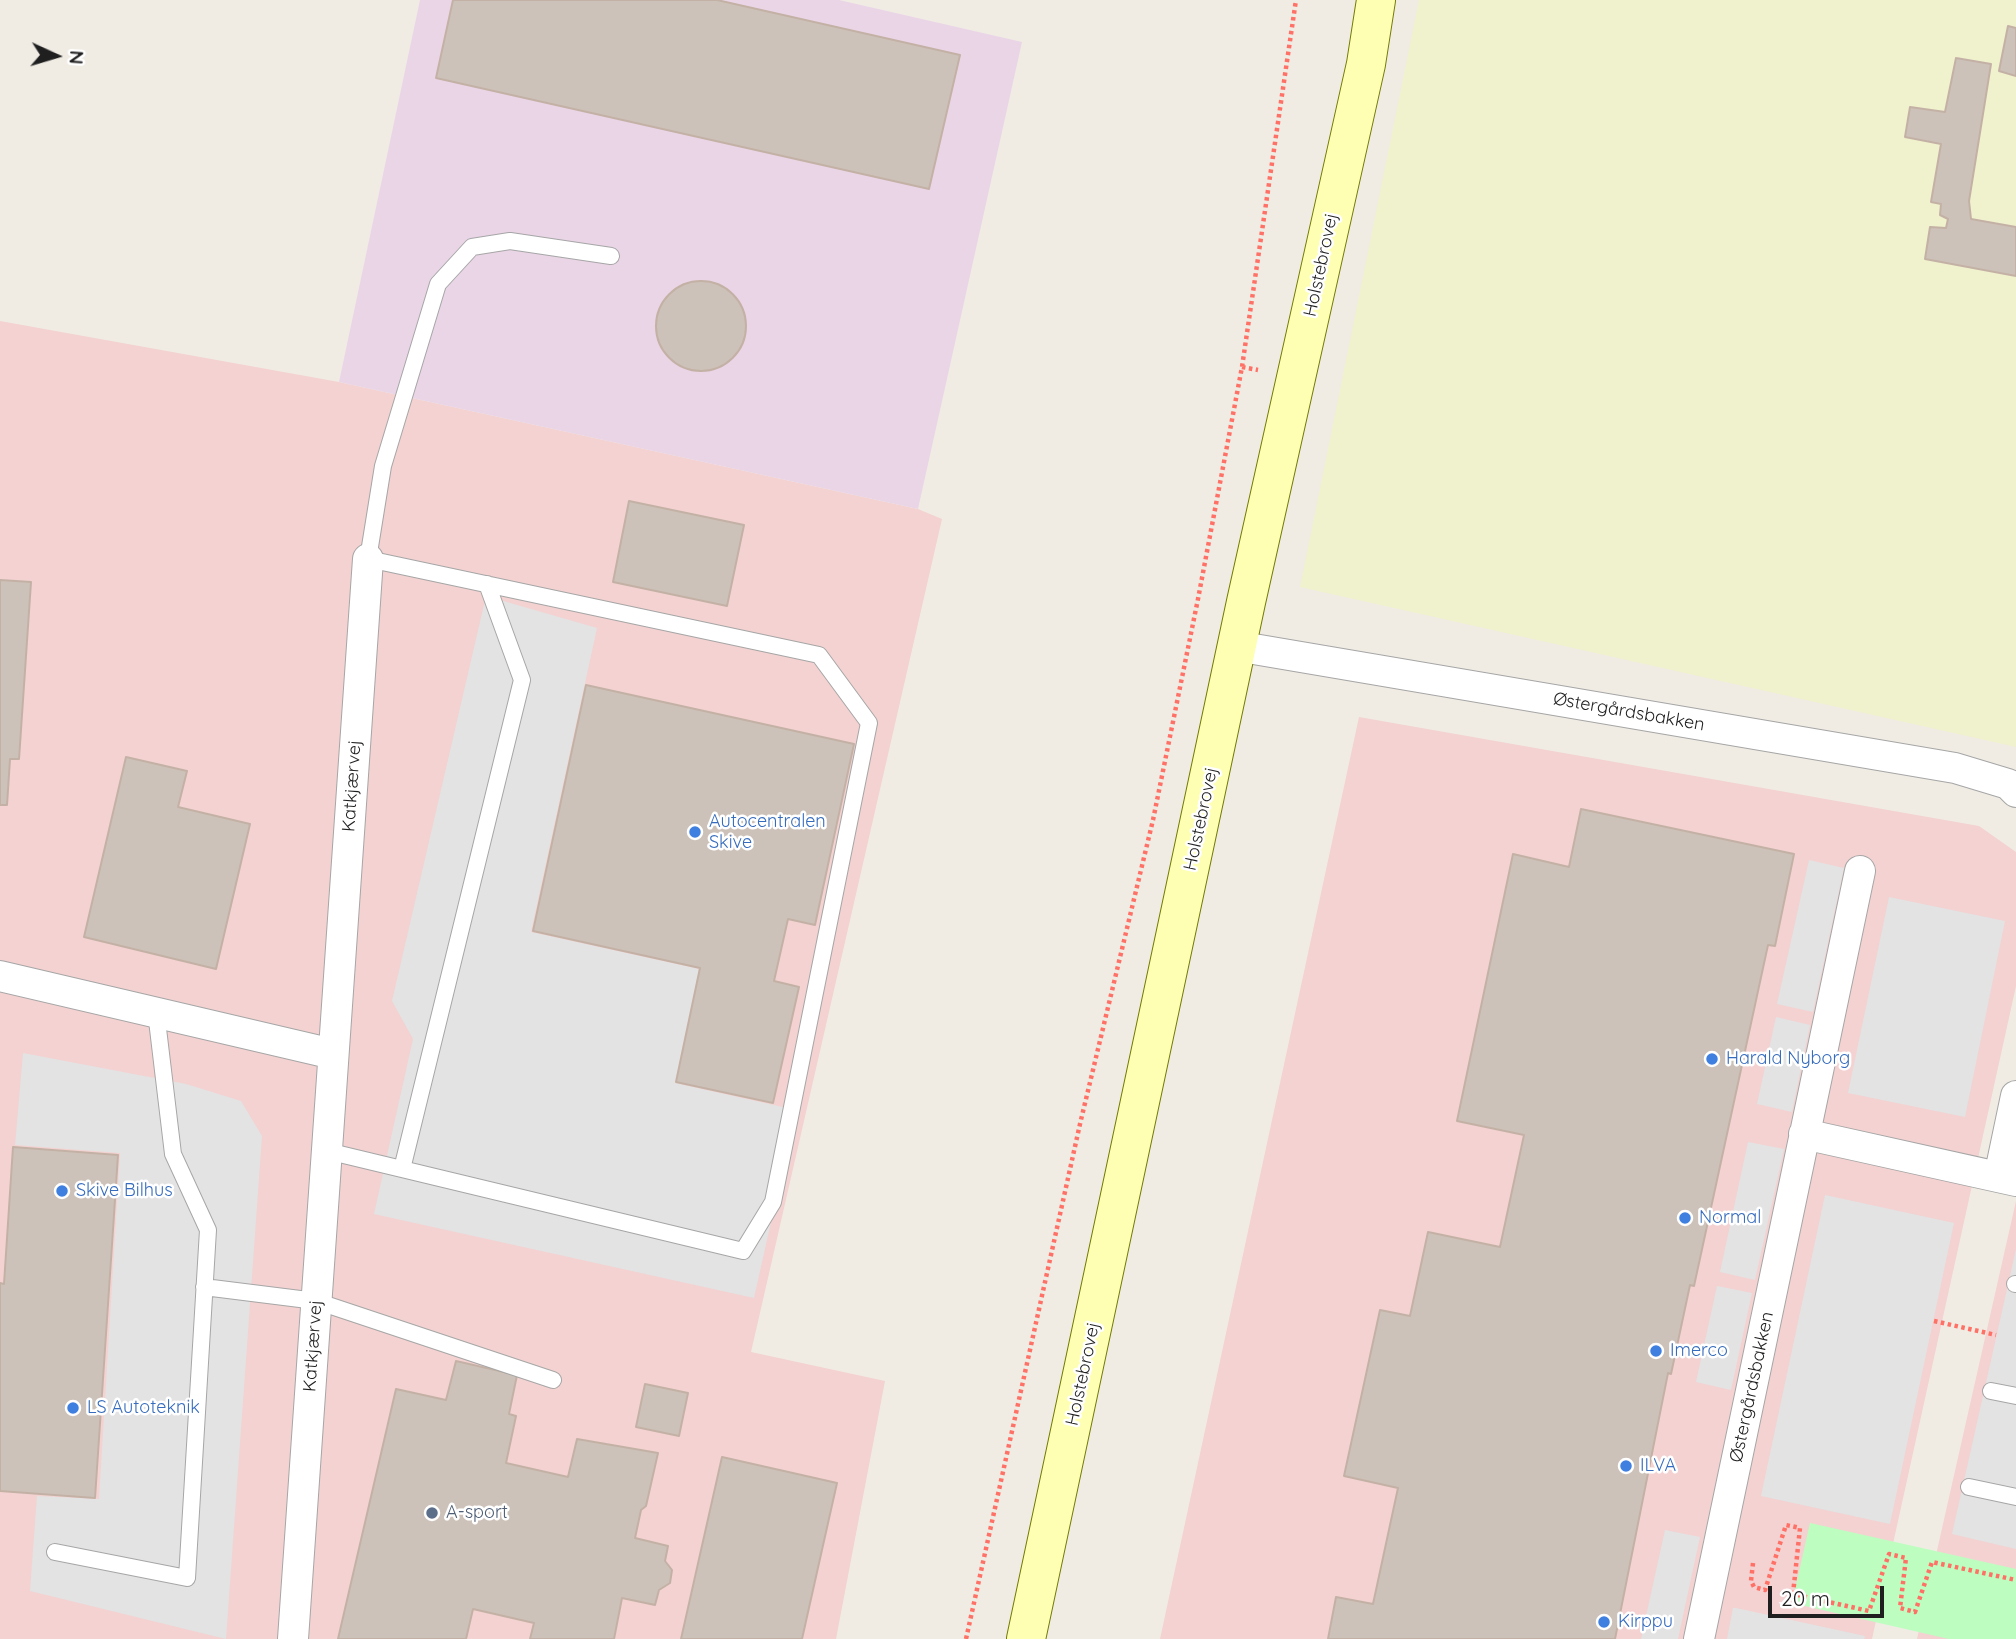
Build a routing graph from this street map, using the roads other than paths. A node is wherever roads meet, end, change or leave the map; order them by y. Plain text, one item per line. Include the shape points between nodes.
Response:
1 (1376, 0) edge
2 (611, 256) dead end
3 (368, 559) junction
4 (487, 584) junction
5 (1237, 646) junction
6 (2016, 792) edge
7 (1860, 871) dead end
8 (0, 976) edge
9 (156, 1012) junction
10 (333, 1054) junction
11 (2016, 1096) edge
12 (1804, 1134) junction
13 (327, 1151) junction
14 (402, 1169) junction
15 (2007, 1179) edge
16 (204, 1287) junction
17 (316, 1301) junction
18 (553, 1380) dead end
19 (1991, 1391) dead end
20 (2016, 1396) edge
21 (1969, 1486) dead end
22 (2016, 1497) edge
23 (55, 1552) dead end
24 (293, 1639) edge
25 (1026, 1639) edge
26 (1699, 1639) edge

1 - 5 main road, Holstebrovej via 1366,64
2 - 3 lane via 510,241 472,247 439,284 383,466
3 - 4 lane
3 - 10 street, Katkjærvej
4 - 14 lane via 522,680
4 - 14 lane via 819,655 869,723 772,1202 743,1251
5 - 6 street, Østergårdsbakken via 1955,768 2008,784
5 - 25 main road, Holstebrovej
7 - 12 street, Østergårdsbakken
8 - 9 street
9 - 10 street
9 - 16 lane via 173,1154 208,1230
10 - 13 street, Katkjærvej
11 - 15 street
12 - 15 street
12 - 26 street, Østergårdsbakken
13 - 14 lane
13 - 17 street, Katkjærvej
16 - 17 lane
16 - 23 lane via 187,1578
17 - 18 lane
17 - 24 street, Katkjærvej
19 - 20 lane
21 - 22 lane

